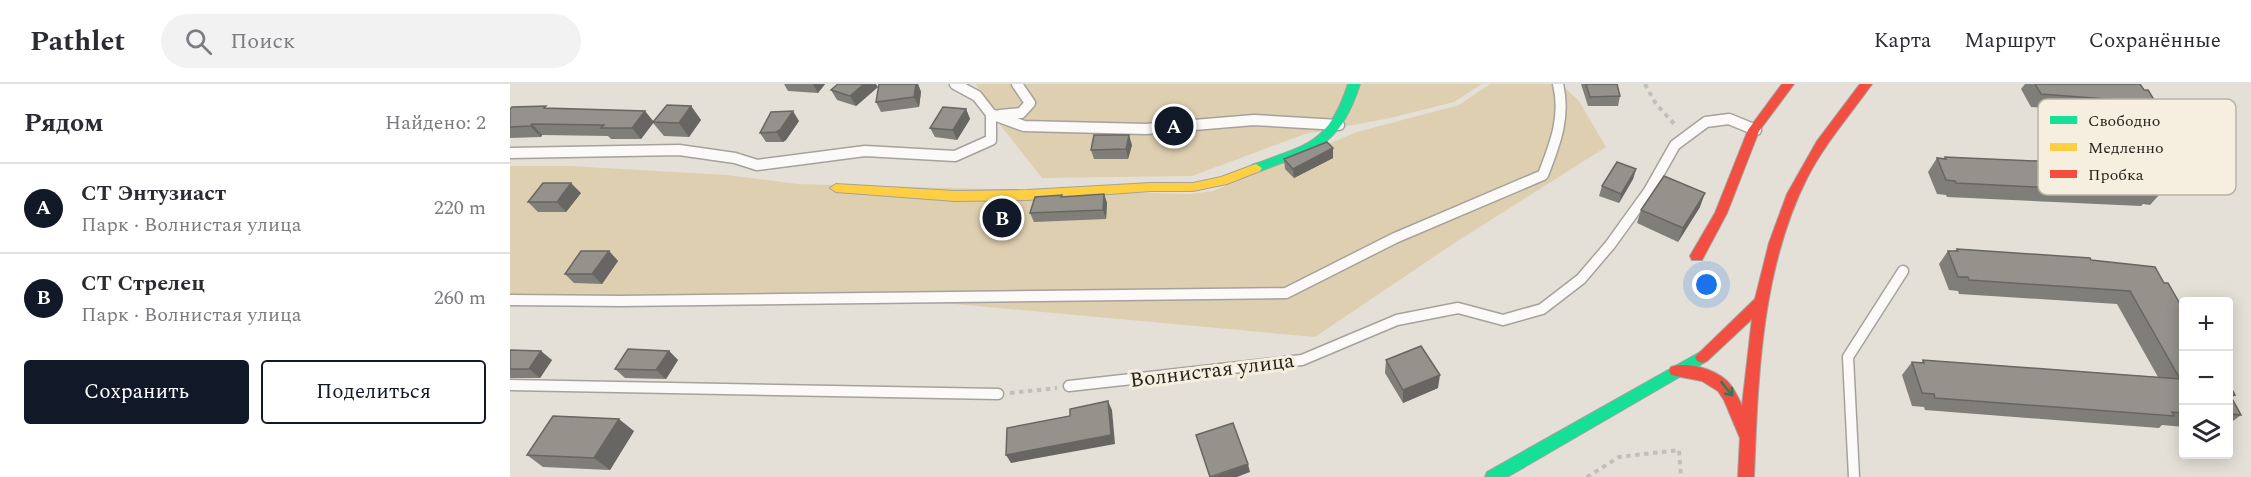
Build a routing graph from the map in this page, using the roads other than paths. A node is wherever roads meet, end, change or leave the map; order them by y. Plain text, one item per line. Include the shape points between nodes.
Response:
1 (955, 84) edge
2 (1017, 84) edge
3 (1354, 84) edge
4 (1558, 84) edge
5 (1788, 84) edge
6 (1866, 84) edge
7 (994, 115) junction
8 (1339, 125) junction
9 (1756, 130) junction
10 (510, 153) edge
11 (836, 188) dead end
12 (1697, 256) dead end
13 (1903, 271) dead end
14 (510, 300) edge
15 (1762, 301) junction
16 (1744, 354) junction
17 (1702, 357) junction
18 (1676, 371) junction
19 (510, 385) edge
20 (1069, 387) road end
21 (998, 394) road end
22 (1747, 442) junction
23 (1493, 477) edge
24 (1746, 477) edge
25 (1854, 477) edge

1 - 7 lane via 977,96
2 - 7 lane via 1030,103 1021,113
3 - 8 main road
4 - 14 lane via 1563,100 1561,127 1543,175 1395,238 1286,293
5 - 9 main road
6 - 15 main road via 1810,165 1786,212
7 - 8 lane via 1024,126 1071,128 1146,129 1254,120
7 - 10 lane via 991,140 955,156 865,151 757,165 679,150
8 - 11 main road via 1318,144 1223,181 1193,187 979,196
9 - 12 main road via 1734,185
9 - 20 lane, Волнистая улица via 1730,119 1706,122 1674,145 1649,191 1610,245 1581,279 1542,309 1503,320 1458,308 1397,320 1302,360
13 - 25 lane via 1848,357
15 - 16 main road
15 - 17 main road
16 - 17 main road
16 - 22 main road
17 - 18 main road
18 -> 22 main road via 1699,370 1719,380 1732,395
18 - 23 main road
19 - 21 lane
22 - 24 main road

